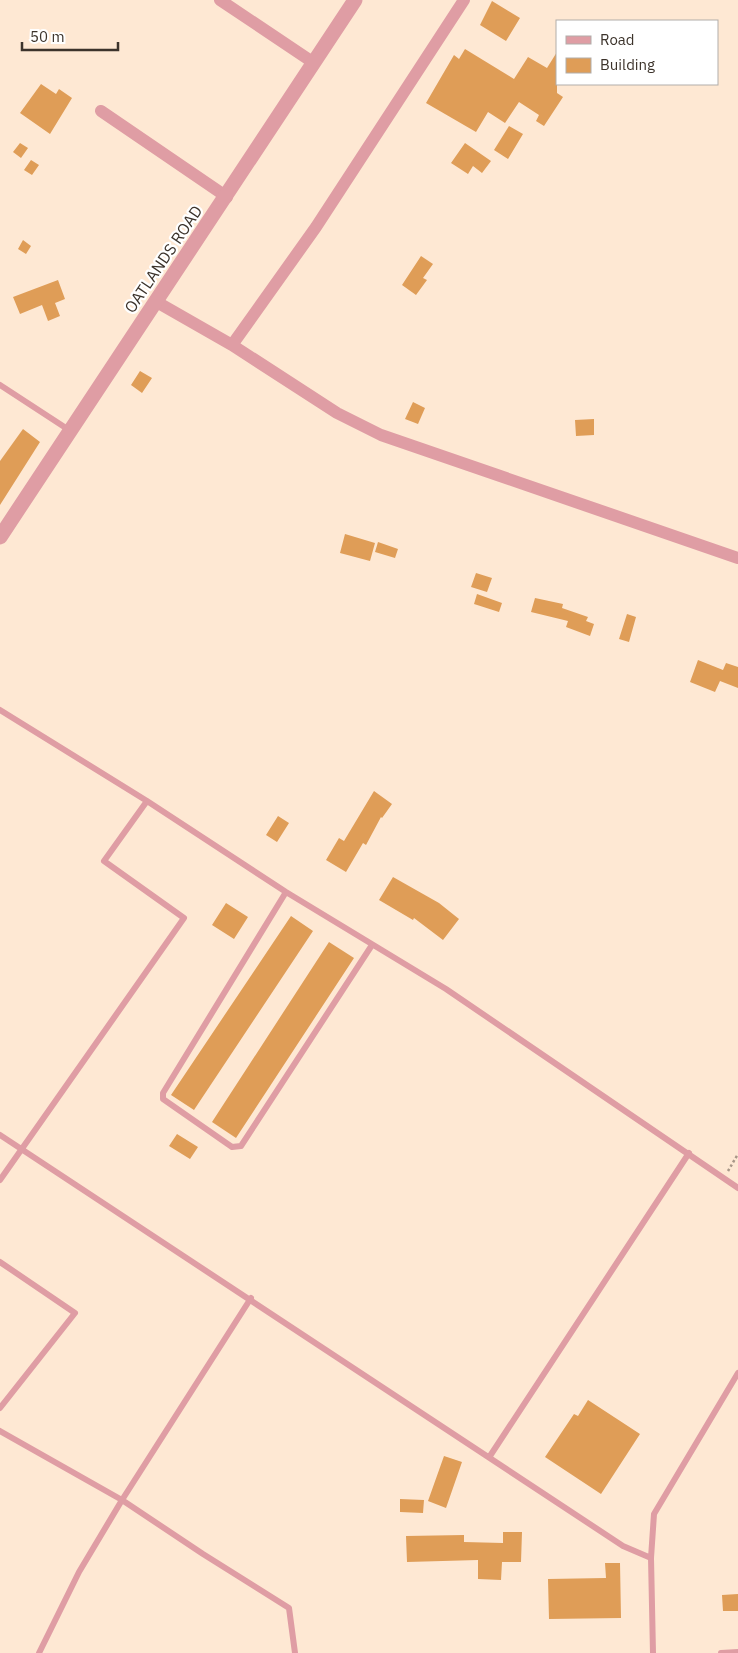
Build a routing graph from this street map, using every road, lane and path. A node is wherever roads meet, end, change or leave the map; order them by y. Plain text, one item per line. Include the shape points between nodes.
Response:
1 (220, 0) edge
2 (355, 0) edge
3 (464, 0) edge
4 (314, 63) junction
5 (101, 111) dead end
6 (227, 198) junction
7 (155, 301) junction
8 (232, 345) junction
9 (0, 385) edge
10 (70, 431) junction
11 (0, 537) edge
12 (738, 558) edge
13 (0, 710) edge
14 (147, 801) junction
15 (286, 892) junction
16 (372, 945) junction
17 (0, 1135) edge
18 (21, 1149) junction
19 (689, 1153) junction
20 (738, 1154) edge
21 (723, 1179) junction
22 (0, 1180) edge
23 (738, 1188) edge
24 (0, 1262) edge
25 (251, 1298) junction
26 (738, 1373) edge
27 (0, 1408) edge
28 (0, 1431) edge
29 (490, 1456) junction
30 (122, 1500) junction
31 (651, 1558) junction
32 (738, 1652) edge
33 (40, 1653) edge
34 (295, 1653) edge
35 (653, 1653) edge
36 (721, 1653) edge

1 - 4 street
2 - 4 street, OATLANDS ROAD
3 - 8 street via 316,227
4 - 6 street, OATLANDS ROAD
5 - 6 street
6 - 7 street, OATLANDS ROAD
7 - 8 street
7 - 10 street, OATLANDS ROAD
8 - 12 street via 337,414 381,435
9 - 10 lane
10 - 11 street, OATLANDS ROAD
13 - 14 lane
14 - 15 lane
14 - 18 lane via 104,861 184,918
15 - 16 lane
15 - 16 lane via 162,1093 163,1099 232,1147 241,1146
16 - 19 lane via 446,990
17 - 18 lane
18 - 22 lane
18 - 25 lane
19 - 21 lane
19 - 29 lane
20 - 21 path
21 - 23 lane
24 - 27 lane via 75,1312
25 - 29 lane
25 - 30 lane
26 - 31 lane via 654,1514
28 - 30 lane
29 - 31 lane via 623,1546
30 - 33 lane via 79,1572
30 - 34 lane via 289,1608
31 - 35 lane
32 - 36 lane

